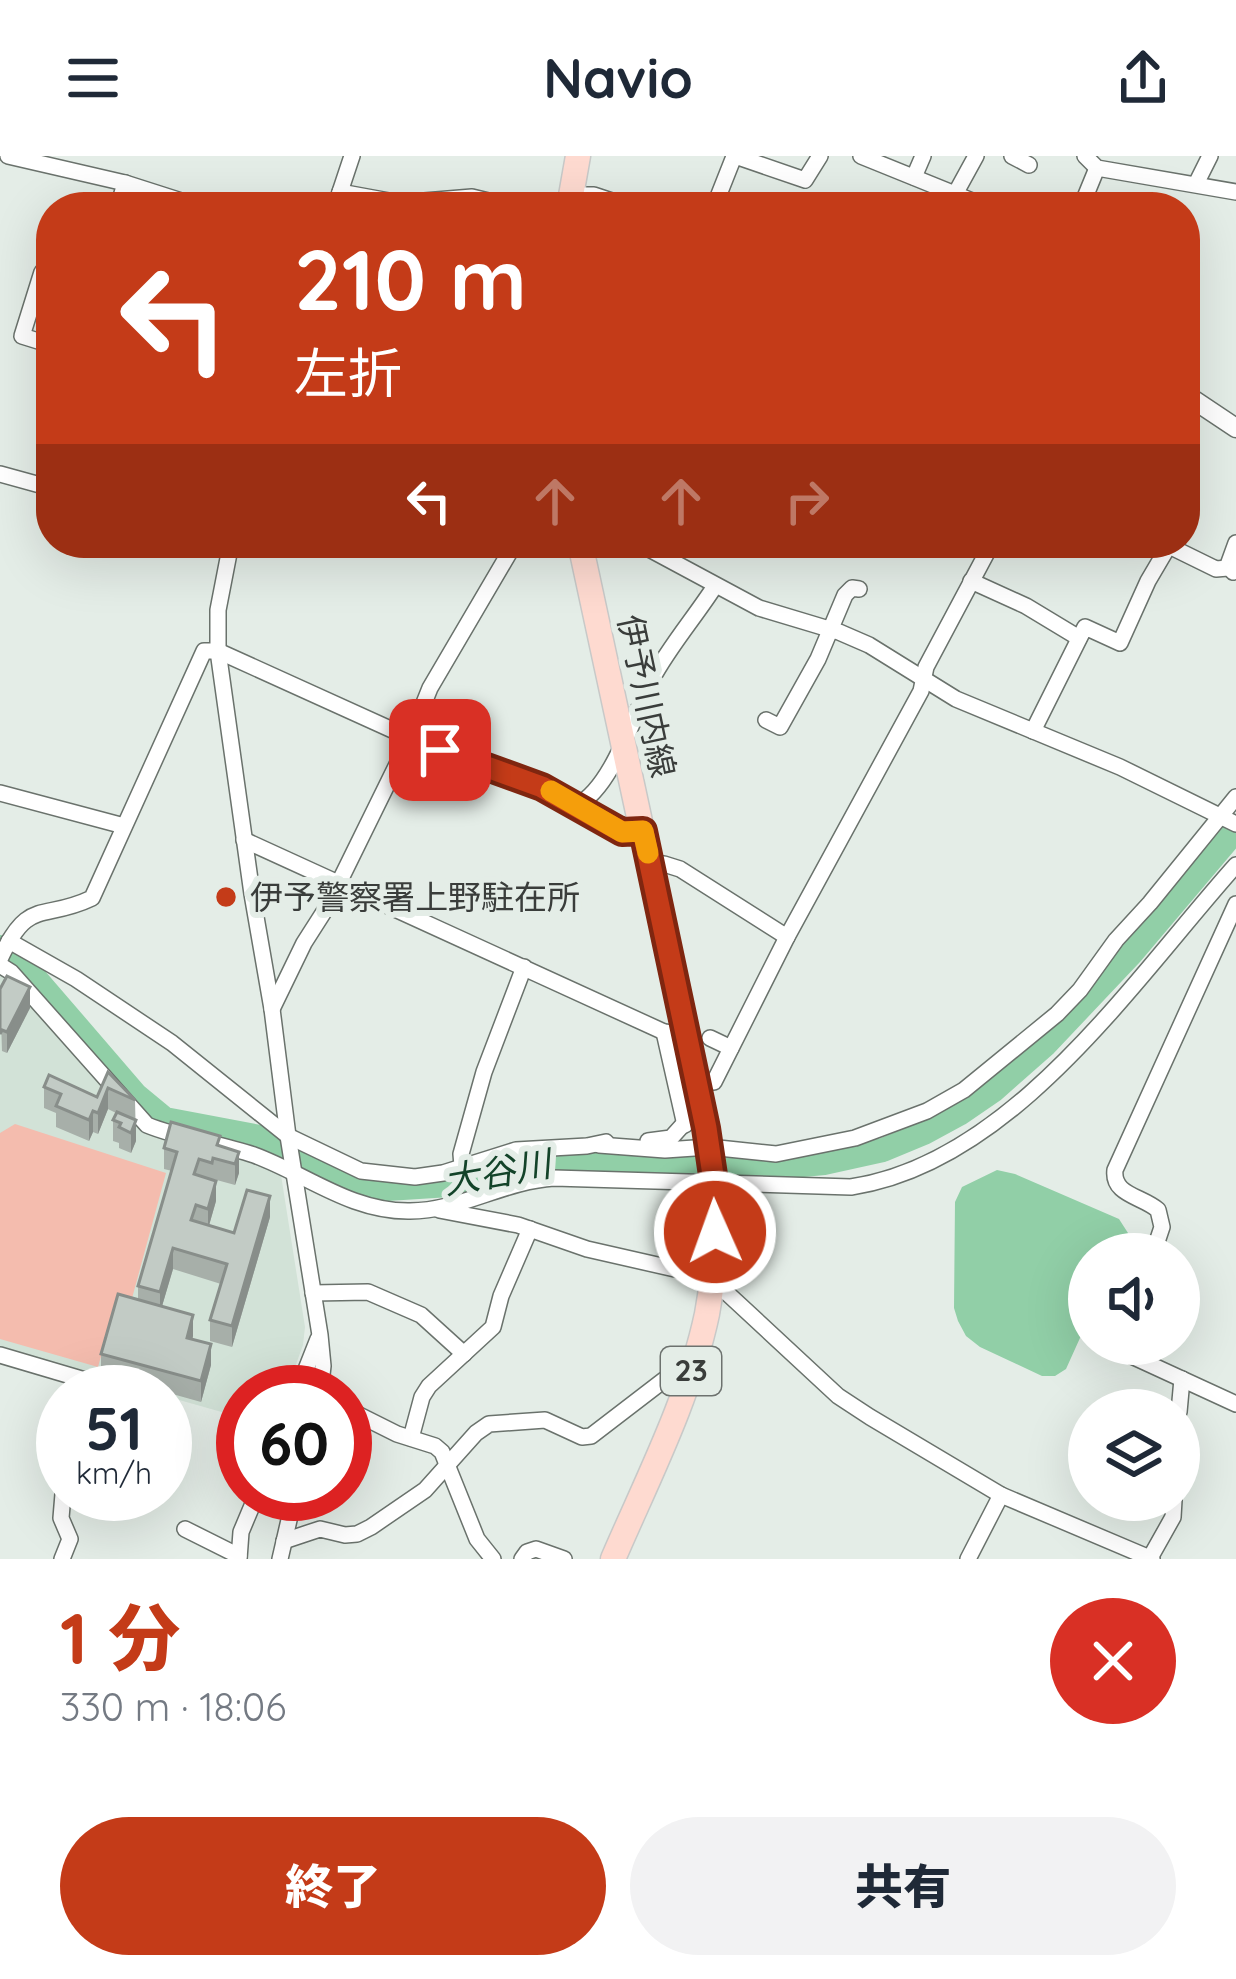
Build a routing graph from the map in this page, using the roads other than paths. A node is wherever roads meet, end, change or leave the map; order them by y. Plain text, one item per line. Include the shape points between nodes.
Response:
1 (8, 156) edge
2 (352, 156) edge
3 (578, 156) edge
4 (820, 156) edge
5 (861, 156) edge
6 (923, 156) edge
7 (976, 156) edge
8 (1012, 156) edge
9 (1210, 156) edge
10 (738, 157) edge
11 (1091, 162) edge
12 (1029, 165) dead end
13 (914, 177) junction
14 (125, 184) junction
15 (1196, 184) junction
16 (1236, 191) edge
17 (123, 192) edge
18 (146, 192) edge
19 (339, 192) edge
20 (572, 192) edge
21 (719, 192) edge
22 (937, 192) edge
23 (955, 192) edge
24 (1084, 192) edge
25 (36, 291) edge
26 (36, 340) edge
27 (1200, 404) edge
28 (1236, 428) edge
29 (0, 474) edge
30 (36, 484) edge
31 (1236, 543) edge
32 (228, 558) edge
33 (506, 558) edge
34 (583, 558) edge
35 (663, 558) edge
36 (672, 558) edge
37 (984, 558) edge
38 (1159, 558) edge
39 (1193, 558) edge
40 (670, 562) junction
41 (1232, 570) edge
42 (971, 581) junction
43 (715, 586) junction
44 (859, 589) dead end
45 (831, 630) junction
46 (1079, 638) junction
47 (218, 651) junction
48 (922, 677) junction
49 (766, 720) dead end
50 (1033, 731) junction
51 (410, 738) junction
52 (623, 743) junction
53 (0, 793) edge
54 (1236, 797) edge
55 (577, 805) junction
56 (1226, 820) edge
57 (124, 826) junction
58 (643, 831) junction
59 (244, 840) junction
60 (651, 866) junction
61 (1236, 866) edge
62 (338, 881) junction
63 (1236, 904) edge
64 (788, 937) junction
65 (4, 953) edge
66 (524, 967) junction
67 (272, 1009) junction
68 (710, 1038) dead end
69 (730, 1048) junction
70 (714, 1082) dead end
71 (288, 1138) junction
72 (590, 1148) junction
73 (711, 1163) junction
74 (462, 1166) junction
75 (294, 1170) junction
76 (584, 1176) junction
77 (424, 1209) junction
78 (530, 1228) junction
79 (1160, 1233) edge
80 (697, 1274) dead end
81 (314, 1293) junction
82 (727, 1293) dead end
83 (320, 1335) junction
84 (464, 1354) junction
85 (0, 1355) edge
86 (308, 1365) edge
87 (323, 1365) edge
88 (1152, 1365) edge
89 (36, 1366) edge
90 (1182, 1379) junction
91 (688, 1382) junction
92 (1181, 1389) edge
93 (1236, 1404) edge
94 (372, 1420) edge
95 (411, 1438) junction
96 (448, 1466) junction
97 (1001, 1495) junction
98 (62, 1521) edge
99 (246, 1521) edge
100 (289, 1521) edge
101 (1171, 1521) edge
102 (185, 1529) dead end
103 (284, 1540) junction
104 (239, 1557) edge
105 (618, 1558) edge
106 (62, 1559) edge
107 (280, 1559) edge
108 (493, 1559) edge
109 (522, 1559) edge
110 (564, 1559) edge
111 (968, 1559) edge
112 (1151, 1559) edge

1 - 14 street
2 - 19 street
3 - 20 main road
4 - 10 street via 805,180
5 - 13 street
6 - 13 street
7 - 23 street
8 - 12 street
9 - 15 street
10 - 21 street
11 - 15 street
11 - 24 street
13 - 22 street
14 - 17 street
14 - 18 street
15 - 16 street
25 - 26 street via 22,336
27 - 28 street
29 - 30 street
31 - 41 street
32 - 47 street
33 - 51 street
34 - 52 main road, 伊予川内線 / 23
35 - 40 street
36 - 40 street
37 - 42 street
38 - 46 street via 1120,643 1084,627
39 - 41 street
40 - 43 street
42 - 46 street
42 - 48 street
43 - 45 street
43 - 52 street via 654,676
44 - 45 street via 844,595
45 - 48 street
45 - 49 street via 780,727
46 - 50 street
47 - 51 street
47 - 57 street via 204,651
47 - 59 street
48 - 50 street
48 - 64 street
50 - 56 street
51 - 55 street
51 - 62 street
52 - 55 street via 594,795
52 - 58 main road, 伊予川内線 / 23
53 - 57 street
54 - 56 street
55 - 58 street via 622,832
56 - 73 street via 1058,1015 964,1090 891,1126
57 - 65 street via 92,898 25,919
58 - 60 main road, 伊予川内線 / 23
59 - 62 street
59 - 67 street
60 - 64 street via 680,869
60 - 73 main road, 伊予川内線 / 23
61 - 73 street via 1098,1027 972,1139 932,1161 851,1186
62 - 66 street
62 - 67 street
63 - 79 street via 1115,1170 1118,1187 1158,1210
64 - 69 street
65 - 71 street via 76,979 172,1042
65 - 75 street via 11,972 147,1125
66 - 72 street via 669,1033 687,1122 660,1142 613,1139
66 - 74 street via 484,1072
67 - 71 street
68 - 69 street
69 - 70 street
71 - 74 street via 378,1174 415,1177
71 - 75 street
72 - 73 street via 664,1150
72 - 74 street via 516,1150
72 - 76 street
73 - 76 street
73 - 91 main road, 伊予川内線 / 23 via 710,1292
75 - 77 street via 372,1208
75 - 81 street
76 - 77 street via 529,1180
77 - 78 street
78 - 80 street
78 - 84 street via 493,1328
81 - 83 street
81 - 84 street via 368,1292 421,1316
82 - 97 street via 838,1396
83 - 86 street
83 - 87 street
84 - 95 street via 422,1397
85 - 89 street
88 - 90 street
90 - 92 street
90 - 93 street
91 - 96 street via 671,1377 591,1436 545,1420 489,1424
91 - 105 main road, 伊予川内線 / 23
94 - 95 street
95 - 96 street via 435,1446
96 - 103 street via 357,1534 320,1529
96 - 108 street
97 - 111 street
97 - 112 street
98 - 106 street via 70,1539
99 - 104 street
100 - 103 street
101 - 112 street
102 - 104 street
103 - 107 street
109 - 110 street via 536,1549

